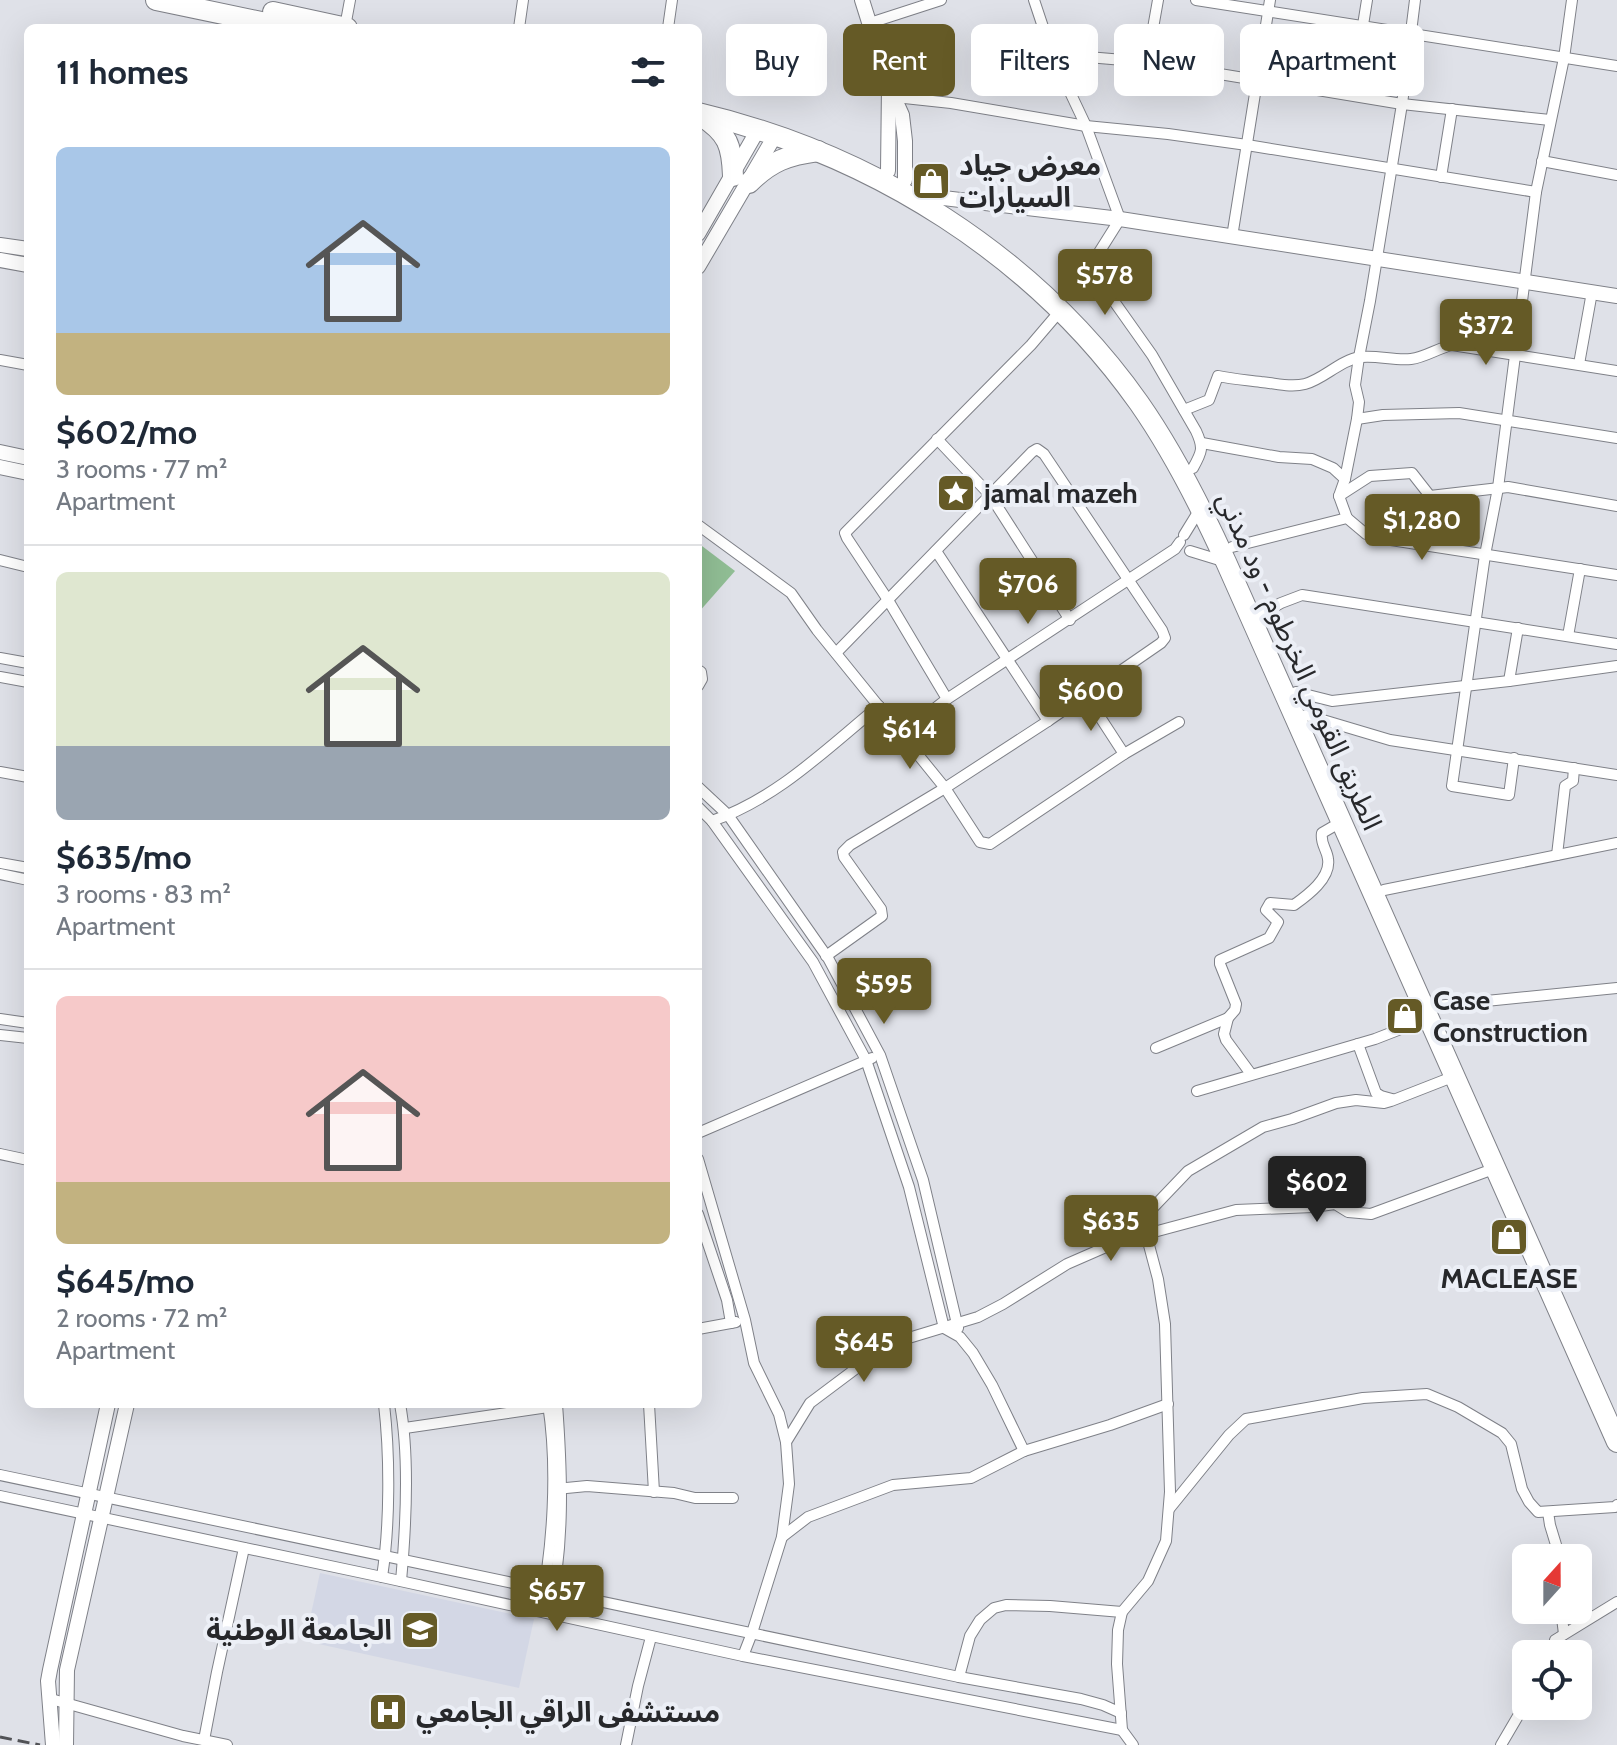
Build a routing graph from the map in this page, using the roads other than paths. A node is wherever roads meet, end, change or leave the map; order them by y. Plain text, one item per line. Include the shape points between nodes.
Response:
1 (350, 0) edge
2 (523, 0) edge
3 (672, 0) edge
4 (862, 0) edge
5 (941, 0) edge
6 (1034, 0) edge
7 (1158, 0) edge
8 (1196, 0) edge
9 (1270, 0) edge
10 (1367, 0) edge
11 (1415, 0) edge
12 (1572, 0) edge
13 (169, 1) edge
14 (226, 9) edge
15 (1268, 12) junction
16 (870, 23) joint
17 (277, 24) edge
18 (321, 24) edge
19 (347, 24) edge
20 (520, 24) edge
21 (669, 24) edge
22 (1042, 24) edge
23 (1154, 24) edge
24 (1266, 24) edge
25 (1356, 24) edge
26 (1363, 24) edge
27 (1412, 24) edge
28 (1424, 35) edge
29 (1564, 58) junction
30 (1617, 66) edge
31 (894, 96) edge
32 (917, 96) edge
33 (1072, 96) edge
34 (1254, 96) edge
35 (1355, 96) edge
36 (1403, 96) edge
37 (702, 104) edge
38 (1402, 104) junction
39 (1452, 109) junction
40 (702, 115) edge
41 (702, 117) edge
42 (1550, 120) junction
43 (1086, 126) junction
44 (767, 131) junction
45 (1247, 145) junction
46 (818, 151) junction
47 (1542, 161) junction
48 (1392, 168) junction
49 (897, 175) junction
50 (1617, 175) edge
51 (1441, 177) junction
52 (741, 179) junction
53 (1536, 192) junction
54 (935, 197) junction
55 (1120, 219) junction
56 (702, 229) edge
57 (1232, 237) junction
58 (0, 245) edge
59 (24, 248) edge
60 (702, 259) edge
61 (0, 260) edge
62 (1376, 260) junction
63 (24, 264) edge
64 (1524, 281) junction
65 (1592, 292) junction
66 (1617, 296) edge
67 (1060, 311) junction
68 (1516, 354) junction
69 (1359, 357) junction
70 (0, 360) edge
71 (24, 364) edge
72 (1579, 364) junction
73 (1617, 371) edge
74 (1184, 410) junction
75 (1357, 419) junction
76 (1507, 419) junction
77 (1617, 438) edge
78 (937, 439) junction
79 (1202, 443) junction
80 (0, 452) edge
81 (24, 461) edge
82 (24, 463) edge
83 (0, 467) edge
84 (1193, 468) junction
85 (1345, 479) junction
86 (1498, 488) junction
87 (990, 495) junction
88 (1339, 496) junction
89 (1617, 506) edge
90 (1201, 507) junction
91 (1347, 518) junction
92 (702, 528) edge
93 (1182, 545) junction
94 (936, 551) junction
95 (1229, 555) junction
96 (1485, 555) junction
97 (0, 560) edge
98 (24, 566) edge
99 (1580, 569) junction
100 (1617, 575) edge
101 (1129, 579) junction
102 (888, 600) junction
103 (1261, 614) junction
104 (1070, 620) junction
105 (1475, 622) junction
106 (1518, 628) junction
107 (1568, 636) junction
108 (1617, 644) edge
109 (836, 653) junction
110 (0, 658) edge
111 (1006, 660) junction
112 (24, 662) edge
113 (1617, 666) edge
114 (0, 677) edge
115 (24, 681) edge
116 (1509, 681) junction
117 (1467, 685) junction
118 (1296, 692) junction
119 (1085, 694) junction
120 (947, 699) junction
121 (879, 706) junction
122 (1306, 715) junction
123 (1048, 721) junction
124 (1179, 722) dead end
125 (902, 734) junction
126 (1458, 750) junction
127 (1124, 754) junction
128 (1514, 758) junction
129 (1574, 768) junction
130 (0, 772) edge
131 (1617, 775) edge
132 (24, 776) edge
133 (945, 788) junction
134 (702, 791) edge
135 (702, 811) edge
136 (728, 815) junction
137 (712, 821) junction
138 (1341, 822) junction
139 (1617, 843) edge
140 (1557, 855) junction
141 (0, 863) edge
142 (24, 867) edge
143 (0, 874) edge
144 (24, 879) edge
145 (1384, 890) junction
146 (826, 956) junction
147 (1617, 988) edge
148 (1433, 1012) junction
149 (1228, 1018) junction
150 (0, 1019) edge
151 (24, 1022) edge
152 (0, 1035) edge
153 (24, 1038) edge
154 (1358, 1044) junction
155 (1156, 1048) dead end
156 (880, 1055) junction
157 (866, 1060) junction
158 (1251, 1074) junction
159 (1455, 1076) junction
160 (1197, 1091) dead end
161 (1395, 1100) junction
162 (702, 1131) edge
163 (0, 1154) edge
164 (24, 1159) edge
165 (1496, 1168) junction
166 (702, 1173) edge
167 (923, 1180) junction
168 (907, 1182) junction
169 (702, 1226) edge
170 (1146, 1234) junction
171 (1122, 1240) junction
172 (745, 1320) junction
173 (731, 1323) junction
174 (958, 1323) junction
175 (702, 1328) edge
176 (944, 1328) junction
177 (960, 1337) junction
178 (1168, 1404) junction
179 (107, 1408) edge
180 (126, 1408) edge
181 (384, 1408) edge
182 (401, 1408) edge
183 (533, 1408) edge
184 (552, 1408) edge
185 (649, 1408) edge
186 (1617, 1416) edge
187 (405, 1428) junction
188 (786, 1442) junction
189 (1617, 1442) edge
190 (1024, 1451) junction
191 (0, 1475) edge
192 (558, 1489) junction
193 (87, 1492) junction
194 (654, 1492) junction
195 (0, 1496) edge
196 (106, 1497) junction
197 (733, 1498) dead end
198 (1617, 1505) edge
199 (1169, 1509) junction
200 (1548, 1512) junction
201 (83, 1513) junction
202 (102, 1518) junction
203 (298, 1537) junction
204 (782, 1537) junction
205 (1556, 1544) edge
206 (244, 1548) junction
207 (386, 1555) junction
208 (295, 1558) junction
209 (403, 1559) junction
210 (382, 1577) junction
211 (401, 1581) junction
212 (549, 1590) junction
213 (1617, 1602) edge
214 (544, 1612) junction
215 (1122, 1612) junction
216 (1563, 1624) edge
217 (752, 1633) junction
218 (1564, 1634) junction
219 (651, 1637) junction
220 (1555, 1640) edge
221 (743, 1656) junction
222 (929, 1671) junction
223 (959, 1677) junction
224 (923, 1692) junction
225 (51, 1699) junction
226 (66, 1702) junction
227 (1121, 1713) junction
228 (1516, 1720) edge
229 (1122, 1730) junction
230 (204, 1740) junction
231 (53, 1745) edge
232 (66, 1745) edge
233 (227, 1745) edge
234 (626, 1745) edge
235 (1133, 1745) edge
236 (1501, 1745) edge

1 - 19 street
2 - 20 street
3 - 21 street
4 - 16 street
5 - 16 street
6 - 22 street
7 - 23 street
8 - 15 street
9 - 15 street
10 - 26 street
11 - 27 street
12 - 29 street
13 - 14 highway
14 - 17 highway
14 - 18 highway
15 - 24 street
15 - 25 street
28 - 29 street
29 - 30 street
29 - 42 street
31 - 49 street via 904,122
32 - 43 street
33 - 43 street
34 - 45 street
35 - 38 street
36 - 38 street
37 - 49 highway, الطريق القومي الخرطوم - ود مدني via 784,125
38 - 39 street
38 - 48 street
39 - 42 street
39 - 51 street
40 - 44 highway, الطريق القومي الخرطوم - ود مدني
41 - 52 highway via 727,140
42 - 47 street
43 - 45 street
43 - 55 street
44 - 46 highway, الطريق القومي الخرطوم - ود مدني
44 - 52 street
45 - 48 street
45 - 57 street
46 - 52 highway via 780,159
46 - 67 highway, الطريق القومي الخرطوم - ود مدني via 932,209 996,254
47 - 50 street
47 - 53 street
48 - 51 street
48 - 62 street
49 - 54 highway, الطريق القومي الخرطوم - ود مدني
51 - 53 street
52 - 56 street
52 - 60 street
53 - 64 street
54 - 55 street
54 - 84 highway, الطريق القومي الخرطوم - ود مدني via 1069,303 1146,395
55 - 57 street
55 - 74 street via 1095,268
57 - 62 street
58 - 59 street
61 - 63 street
62 - 64 street
62 - 69 street
64 - 65 street
64 - 68 street
65 - 66 street
65 - 72 street
67 - 78 street
67 - 90 highway, الطريق القومي الخرطوم - ود مدني via 1139,403
68 - 69 street via 1452,345 1409,359
68 - 72 street
68 - 76 street
69 - 74 street via 1305,384 1218,376 1209,400
69 - 75 street
70 - 71 street
72 - 73 street
74 - 79 street
75 - 76 street via 1444,413
75 - 85 street
76 - 77 street
76 - 86 street
78 - 87 street
78 - 102 street via 845,533
79 - 84 street
79 - 85 street via 1312,459
80 - 81 street
82 - 83 street
84 - 95 highway, الطريق القومي الخرطوم - ود مدني
85 - 88 street
86 - 88 street via 1430,496 1412,473 1370,476
86 - 89 street
86 - 96 street
87 - 94 street
87 - 101 street via 1037,449
87 - 104 street
88 - 91 street
90 - 93 street
90 - 95 highway, الطريق القومي الخرطوم - ود مدني
91 - 95 street
91 - 96 street via 1366,534
92 - 109 street via 791,593
93 - 95 street
93 - 101 street
94 - 102 street
94 - 111 street
95 - 103 highway, الطريق القومي الخرطوم - ود مدني
95 - 138 highway, الطريق القومي الخرطوم - ود مدني
96 - 99 street
96 - 105 street
97 - 98 street
99 - 100 street
99 - 107 street
101 - 104 street
101 - 119 street via 1165,638
102 - 109 street
102 - 120 street
103 - 105 street via 1302,595
103 - 118 highway, الطريق القومي الخرطوم - ود مدني
104 - 111 street
105 - 106 street
105 - 117 street
106 - 107 street
106 - 116 street
107 - 108 street
109 - 121 street
110 - 112 street
111 - 120 street
111 - 123 street
113 - 116 street
114 - 115 street
116 - 117 street
117 - 118 street via 1332,701
117 - 126 street
118 - 122 highway, الطريق القومي الخرطوم - ود مدني
119 - 123 street
119 - 127 street
120 - 125 street
121 - 125 street
121 - 136 street via 796,775
122 - 126 street via 1390,740
122 - 145 highway, الطريق القومي الخرطوم - ود مدني
123 - 133 street
124 - 127 street
125 - 133 street
126 - 128 street
126 - 128 street via 1452,786 1509,795
127 - 133 street via 990,844 980,842
128 - 129 street
129 - 131 street
129 - 140 street via 1573,781 1565,786
130 - 132 street
133 - 146 street via 843,852 882,916
134 - 136 street
135 - 137 street
136 - 137 street
136 - 146 street
137 - 157 street via 813,962
138 - 148 highway, الطريق القومي الخرطوم - ود مدني
138 - 149 street via 1322,833 1328,867 1312,892 1294,905 1270,903 1266,910 1278,922 1269,938 1220,960 1236,1004
139 - 140 street
140 - 145 street
141 - 142 street
143 - 144 street
145 - 148 highway, الطريق القومي الخرطوم - ود مدني
146 - 156 street
147 - 148 street
148 - 154 street
148 - 159 highway, الطريق القومي الخرطوم - ود مدني
148 - 186 highway, الطريق القومي الخرطوم - ود مدني
149 - 155 street
149 - 158 street via 1226,1040
150 - 151 street
152 - 153 street
154 - 158 street
154 - 161 street via 1376,1093
156 - 157 street
156 - 167 street
157 - 162 street
157 - 168 street
158 - 160 street
159 - 161 street
159 - 165 highway, الطريق القومي الخرطوم - ود مدني
161 - 171 street via 1336,1103 1263,1127 1188,1171
163 - 164 street
165 - 170 street via 1371,1214 1348,1212 1335,1204 1236,1210
165 - 189 highway, الطريق القومي الخرطوم - ود مدني
166 - 172 street
167 - 168 street
167 - 174 street
168 - 176 street
169 - 173 street
170 - 171 street
170 - 178 street via 1165,1324
171 - 174 street
172 - 173 street
172 - 188 street via 754,1363 779,1414
173 - 175 street
174 - 176 street
174 - 177 street
176 - 177 street
176 - 188 street via 902,1340 870,1358 810,1403
177 - 190 street via 992,1385
178 - 190 street
178 - 199 street
179 - 193 street
180 - 196 street
181 - 207 street
182 - 187 street
183 - 187 street
184 - 192 street
185 - 194 street
187 - 209 street
188 - 204 street via 789,1484
190 - 204 street via 971,1478 893,1485 808,1517
191 - 193 street
192 - 194 street
192 - 212 street
193 - 196 street
193 - 201 street
194 - 197 street
195 - 201 street
196 - 202 street
196 - 203 street
198 - 200 street
199 - 200 street via 1246,1419 1363,1398 1427,1394 1502,1433 1511,1444 1529,1502 1538,1512
199 - 215 street via 1166,1541 1148,1581
200 - 205 street
201 - 202 street
201 - 225 street via 48,1681
202 - 206 street
202 - 226 street via 67,1670
203 - 207 street
203 - 208 street
204 - 217 street
206 - 208 street
206 - 230 street
207 - 209 street
207 - 210 street
208 - 210 street
209 - 211 street
209 - 212 street
210 - 211 street
211 - 214 street
212 - 214 street
212 - 217 street
213 - 218 street
214 - 219 street
215 - 223 street via 994,1608 970,1636
215 - 227 street via 1117,1653
216 - 218 street
217 - 221 street
217 - 222 street
218 - 220 street
219 - 221 street
219 - 234 street
221 - 224 street
222 - 223 street
222 - 224 street
223 - 227 street via 1081,1699
224 - 229 street
225 - 226 street
225 - 231 street
226 - 230 street
226 - 232 street
227 - 229 street
228 - 236 street
229 - 235 street
230 - 233 street

